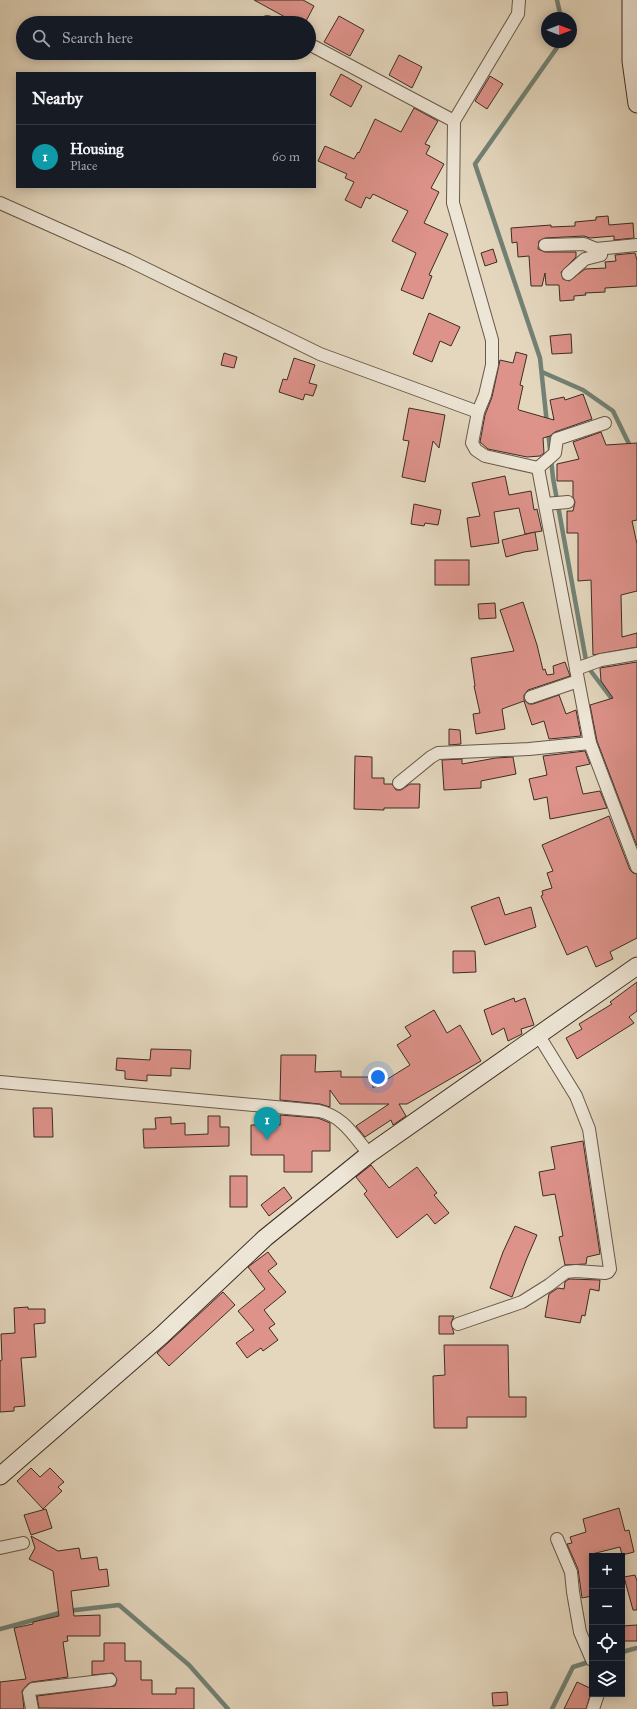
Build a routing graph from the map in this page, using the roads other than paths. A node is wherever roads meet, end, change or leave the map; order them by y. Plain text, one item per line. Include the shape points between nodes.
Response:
1 (519, 0) edge
2 (632, 0) edge
3 (316, 48) edge
4 (637, 104) edge
5 (454, 121) junction
6 (0, 203) edge
7 (545, 245) dead end
8 (637, 245) edge
9 (601, 254) junction
10 (568, 274) dead end
11 (478, 412) junction
12 (605, 422) dead end
13 (546, 461) junction
14 (566, 502) dead end
15 (547, 504) junction
16 (637, 654) edge
17 (580, 667) junction
18 (578, 681) junction
19 (531, 698) dead end
20 (590, 743) junction
21 (399, 783) dead end
22 (637, 867) edge
23 (637, 966) edge
24 (539, 1036) junction
25 (0, 1082) edge
26 (369, 1154) junction
27 (458, 1324) dead end
28 (0, 1476) edge
29 (557, 1539) dead end
30 (23, 1543) dead end
31 (0, 1548) edge
32 (589, 1653) edge
33 (110, 1680) dead end
34 (597, 1697) edge
35 (32, 1709) edge
36 (593, 1709) edge

1 - 5 street via 518,14
2 - 4 street via 631,61
3 - 5 street
5 - 11 street via 453,203 492,340 492,365
6 - 11 street via 128,260 320,354
7 - 9 street via 584,244
8 - 9 street
9 - 10 street via 585,259
11 - 13 street via 472,443 476,450 485,456
12 - 13 street via 557,439
13 - 15 street
14 - 15 street
15 - 17 street
16 - 17 street via 601,660
17 - 18 street
18 - 19 street
18 - 20 street
20 - 21 street via 438,753
20 - 22 street
23 - 24 street
24 - 26 street
24 - 27 street via 576,1096 589,1129 610,1269 605,1274 570,1270 522,1302
25 - 26 street via 324,1112 338,1118
26 - 28 street via 265,1238 160,1336
29 - 32 street via 571,1572 580,1632
30 - 31 street
33 - 35 street via 33,1689 29,1693
34 - 36 street

